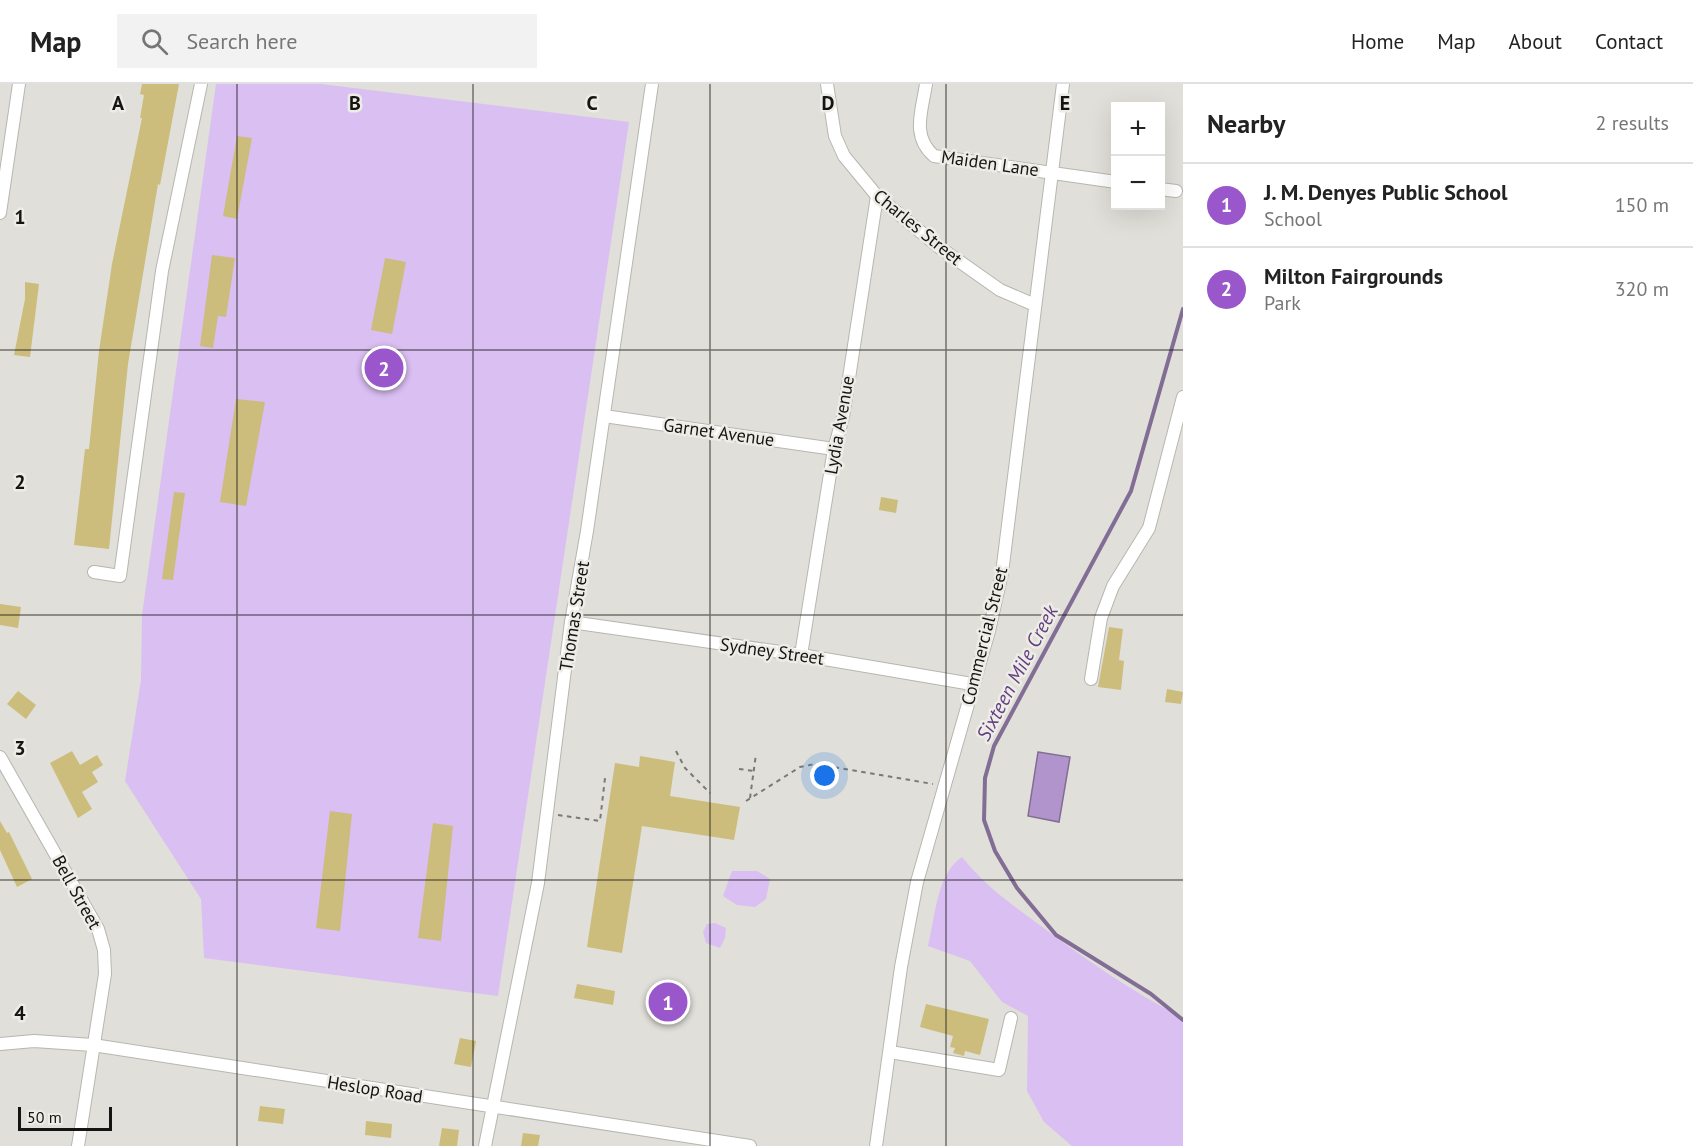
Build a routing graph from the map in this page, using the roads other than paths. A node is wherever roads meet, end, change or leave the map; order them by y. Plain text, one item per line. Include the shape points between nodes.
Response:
1 (19, 84) edge
2 (201, 84) edge
3 (652, 84) edge
4 (827, 84) edge
5 (926, 84) edge
6 (1063, 84) edge
7 (1052, 172) junction
8 (1111, 181) edge
9 (1165, 190) edge
10 (1176, 191) dead end
11 (2, 192) edge
12 (877, 195) junction
13 (0, 213) edge
14 (1035, 305) junction
15 (1183, 397) edge
16 (604, 416) junction
17 (834, 449) junction
18 (94, 572) dead end
19 (571, 622) junction
20 (801, 655) junction
21 (1091, 680) dead end
22 (972, 684) junction
23 (0, 757) edge
24 (1011, 1018) dead end
25 (0, 1044) edge
26 (93, 1045) junction
27 (890, 1052) junction
28 (492, 1107) junction
29 (78, 1146) edge
30 (485, 1146) edge
31 (750, 1146) edge
32 (876, 1146) edge

1 - 11 street
2 - 18 street via 162,271 120,576
3 - 16 street, Thomas Street
4 - 12 street, Charles Street via 835,136 854,169
5 - 7 street, Maiden Lane via 919,130 923,146 934,156
6 - 7 street, Commercial Street
7 - 8 street, Maiden Lane
7 - 14 street, Commercial Street
9 - 10 street
11 - 13 street
12 - 14 street, Charles Street via 999,291
12 - 17 street, Lydia Avenue via 843,417
14 - 22 street, Commercial Street via 1002,573
15 - 21 street via 1149,528 1113,586 1101,618
16 - 17 street, Garnet Avenue
16 - 19 street, Thomas Street
17 - 20 street, Lydia Avenue
19 - 20 street, Sydney Street
19 - 28 street, Thomas Street via 538,883
20 - 22 street, Sydney Street
22 - 27 street, Commercial Street via 917,882
23 - 26 street, Bell Street via 102,939 105,974
24 - 27 street via 999,1070
25 - 26 street, Heslop Road via 34,1041
26 - 28 street, Heslop Road
26 - 29 street, Bell Street
27 - 32 street, Commercial Street
28 - 30 street, Thomas Street
28 - 31 street, Heslop Road

